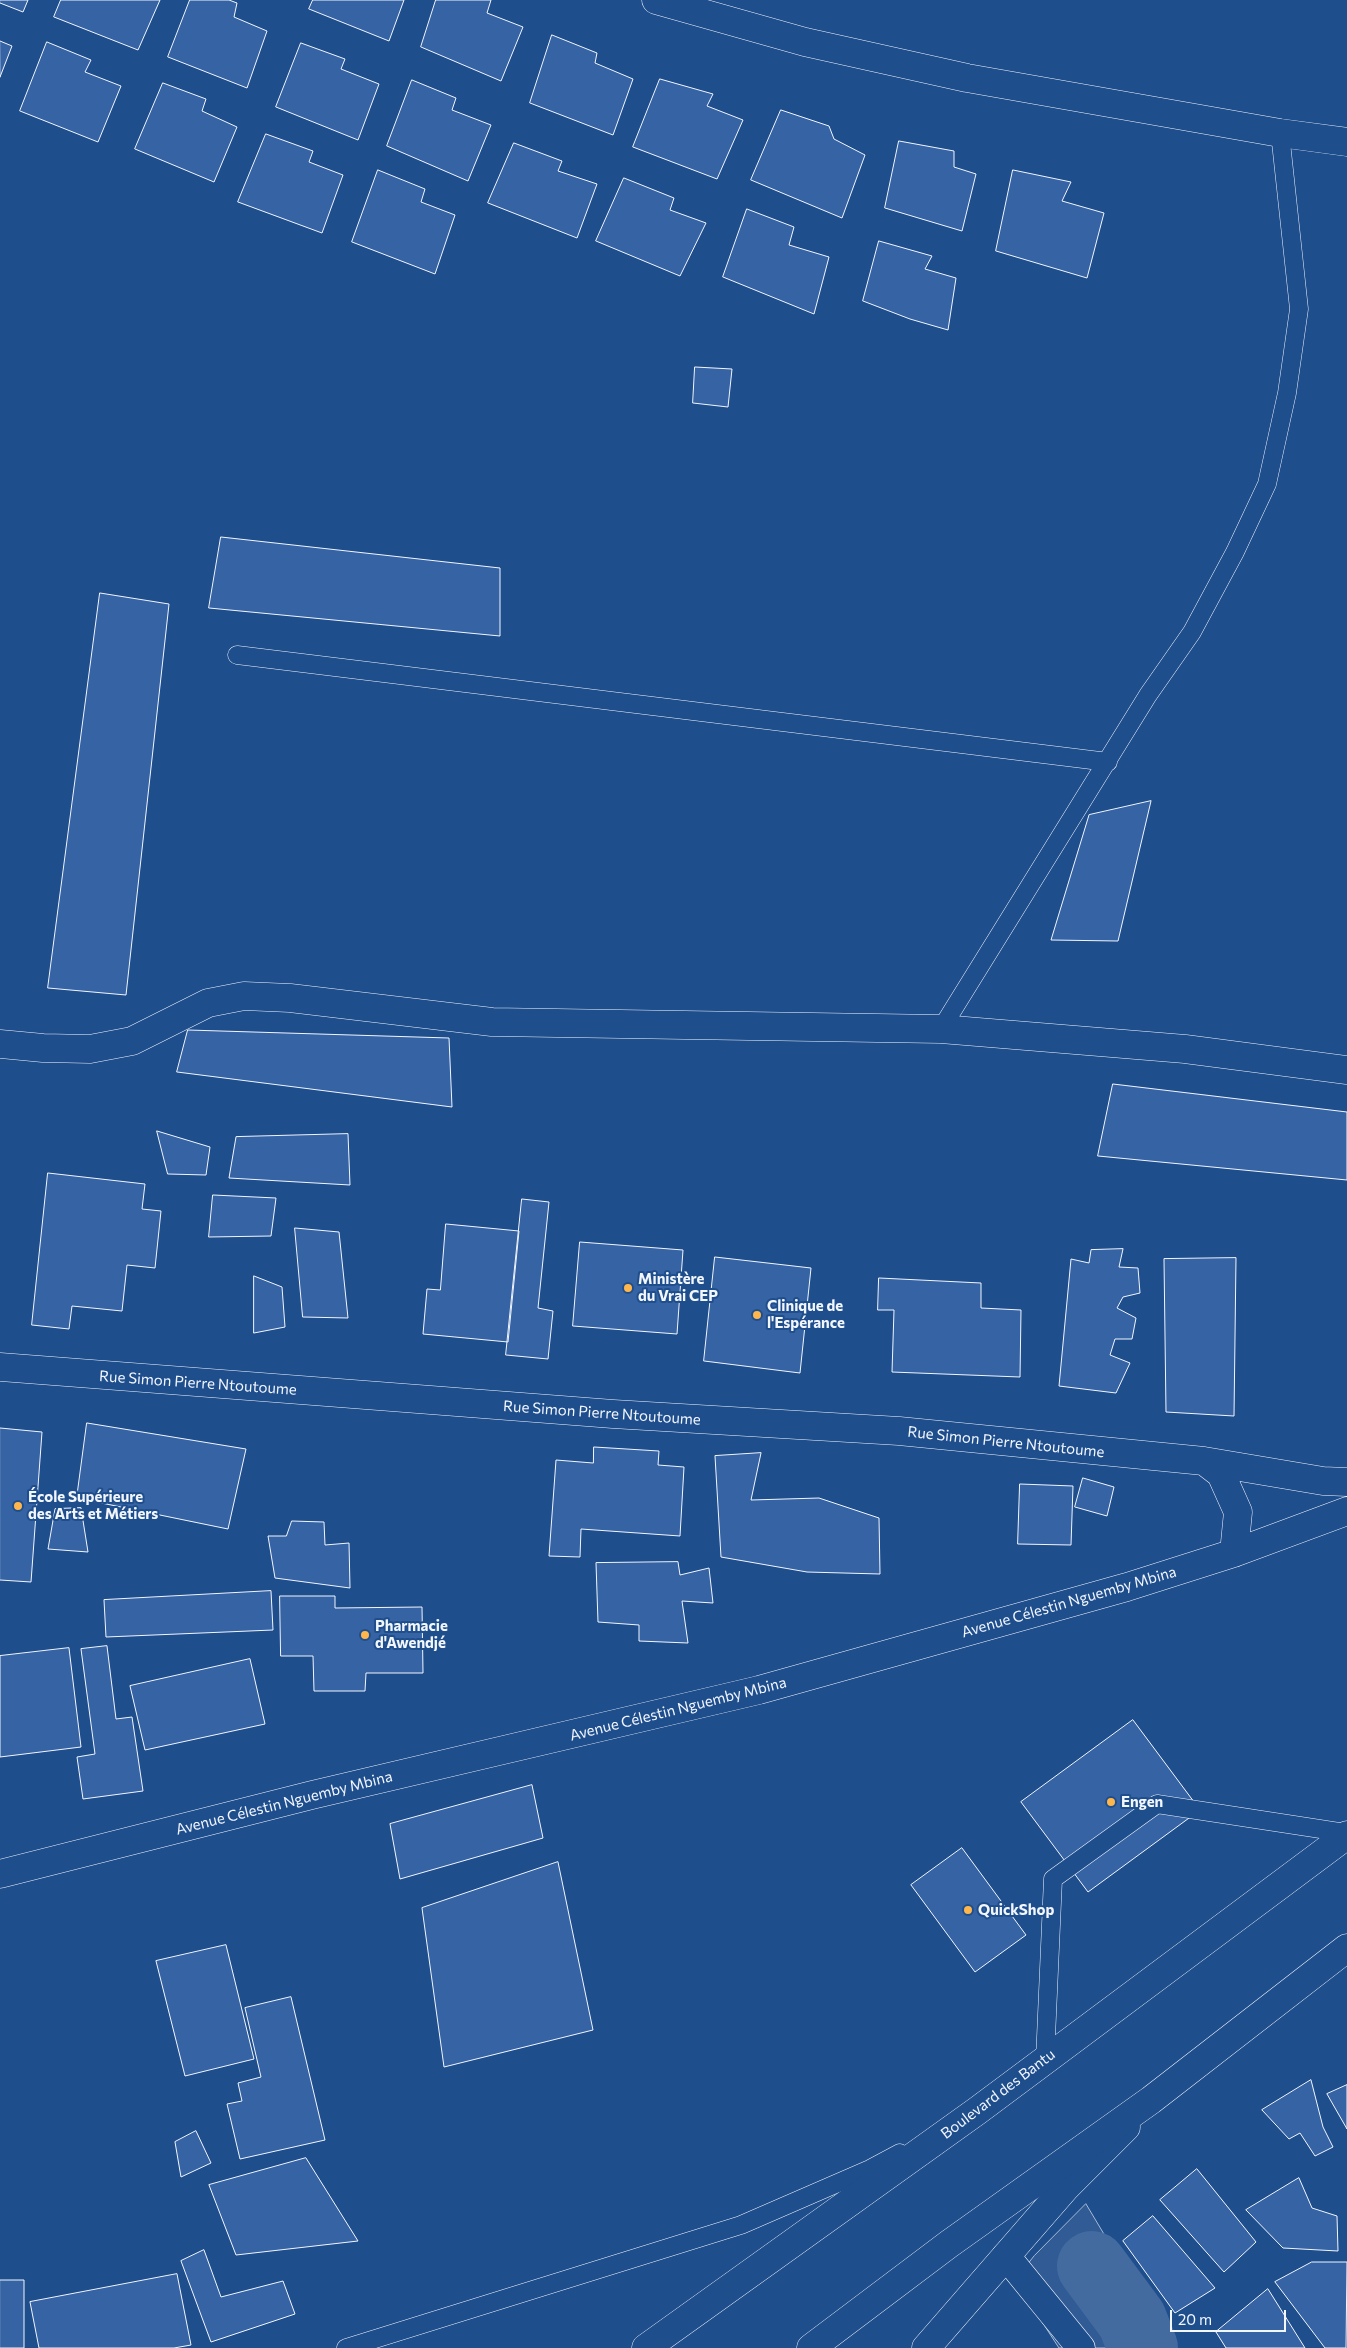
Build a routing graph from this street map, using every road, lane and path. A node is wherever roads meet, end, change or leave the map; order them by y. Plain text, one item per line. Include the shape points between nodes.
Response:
1 (656, 0) edge
2 (1280, 133) junction
3 (1347, 142) edge
4 (237, 655) dead end
5 (1108, 762) junction
6 (941, 1029) junction
7 (0, 1044) edge
8 (1347, 1070) edge
9 (0, 1367) edge
10 (1204, 1462) junction
11 (1347, 1482) edge
12 (1347, 1511) edge
13 (1234, 1553) junction
14 (1347, 1834) edge
15 (0, 1874) edge
16 (1347, 1948) edge
17 (1045, 2060) junction
18 (1151, 2100) junction
19 (977, 2111) junction
20 (1006, 2256) junction
21 (346, 2348) edge
22 (646, 2348) edge
23 (811, 2348) edge
24 (926, 2348) edge
25 (1081, 2348) edge

1 - 2 main road via 805,42 967,78
2 - 3 main road
2 - 5 lane via 1299,309 1287,393 1267,484 1192,632 1148,695
4 - 5 lane
5 - 6 lane
6 - 7 main road via 492,1022 290,998 244,996 208,1003 132,1041 90,1049
6 - 8 main road via 1185,1048
9 - 10 main road, Rue Simon Pierre Ntoutoume via 613,1414 899,1431
10 - 11 main road, Rue Simon Pierre Ntoutoume via 1323,1482
10 - 13 main road via 1222,1474 1238,1512
12 - 13 main road, Avenue Célestin Nguemby Mbina
13 - 15 main road, Avenue Célestin Nguemby Mbina via 1117,1590 759,1690 312,1795
14 - 17 main road, Boulevard des Bantu
14 - 17 lane via 1157,1804 1053,1879
16 - 18 main road
17 - 19 main road, Boulevard des Bantu
18 - 20 main road via 1066,2187
18 - 23 main road via 949,2244
19 - 21 lane via 870,2169 741,2224
19 - 22 main road, Boulevard des Bantu
20 - 24 main road
20 - 25 main road

